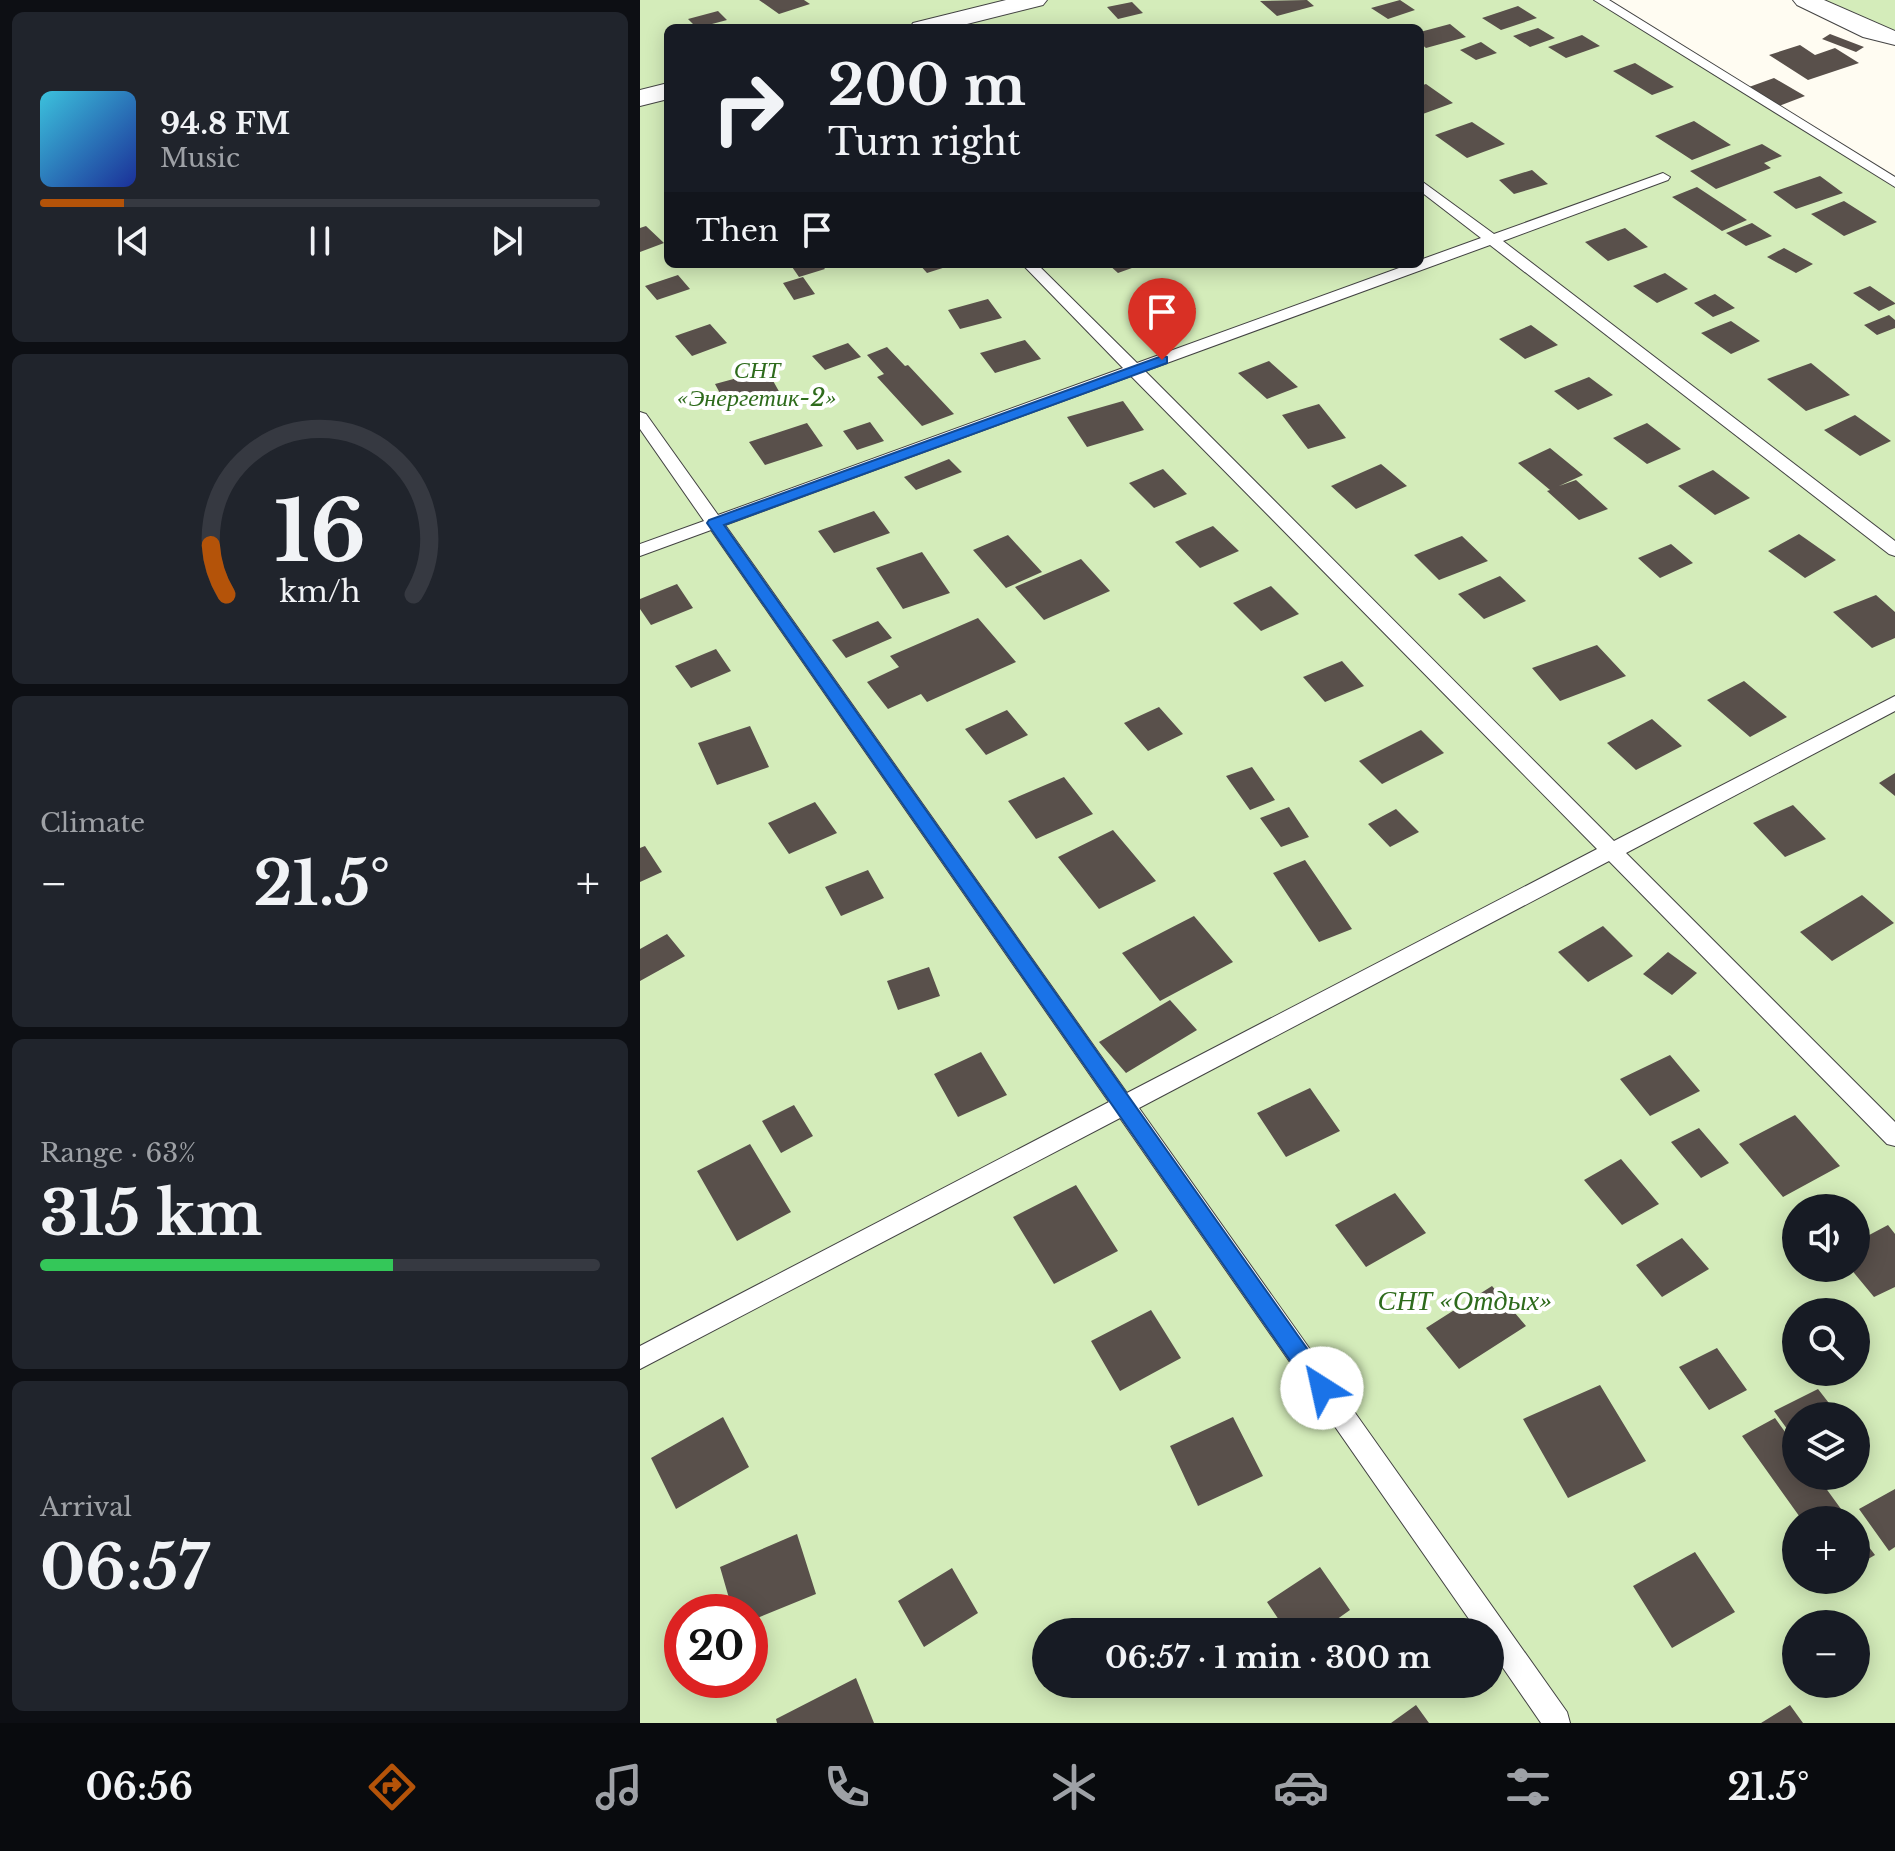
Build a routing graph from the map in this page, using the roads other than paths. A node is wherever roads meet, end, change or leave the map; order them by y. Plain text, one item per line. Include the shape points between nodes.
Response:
1 (1035, 0) edge
2 (1600, 0) edge
3 (1805, 0) edge
4 (938, 24) edge
5 (1895, 38) edge
6 (664, 92) edge
7 (640, 98) edge
8 (1663, 177) dead end
9 (1895, 183) edge
10 (1424, 187) edge
11 (1492, 239) junction
12 (1424, 264) edge
13 (1033, 268) edge
14 (1413, 268) edge
15 (1132, 371) junction
16 (640, 417) edge
17 (714, 523) junction
18 (640, 550) edge
19 (1895, 550) edge
20 (1895, 703) edge
21 (1609, 852) junction
22 (1123, 1105) junction
23 (1895, 1137) edge
24 (640, 1358) edge
25 (1557, 1722) edge

1 - 4 street
2 - 9 lane
3 - 5 street
6 - 7 street
8 - 11 lane
10 - 11 lane
11 - 12 lane
11 - 19 lane
13 - 15 lane
14 - 15 lane
15 - 17 lane
15 - 21 lane
16 - 17 lane
17 - 18 lane
17 - 22 lane
20 - 21 lane
21 - 22 lane
21 - 23 lane
22 - 24 lane
22 - 25 lane

